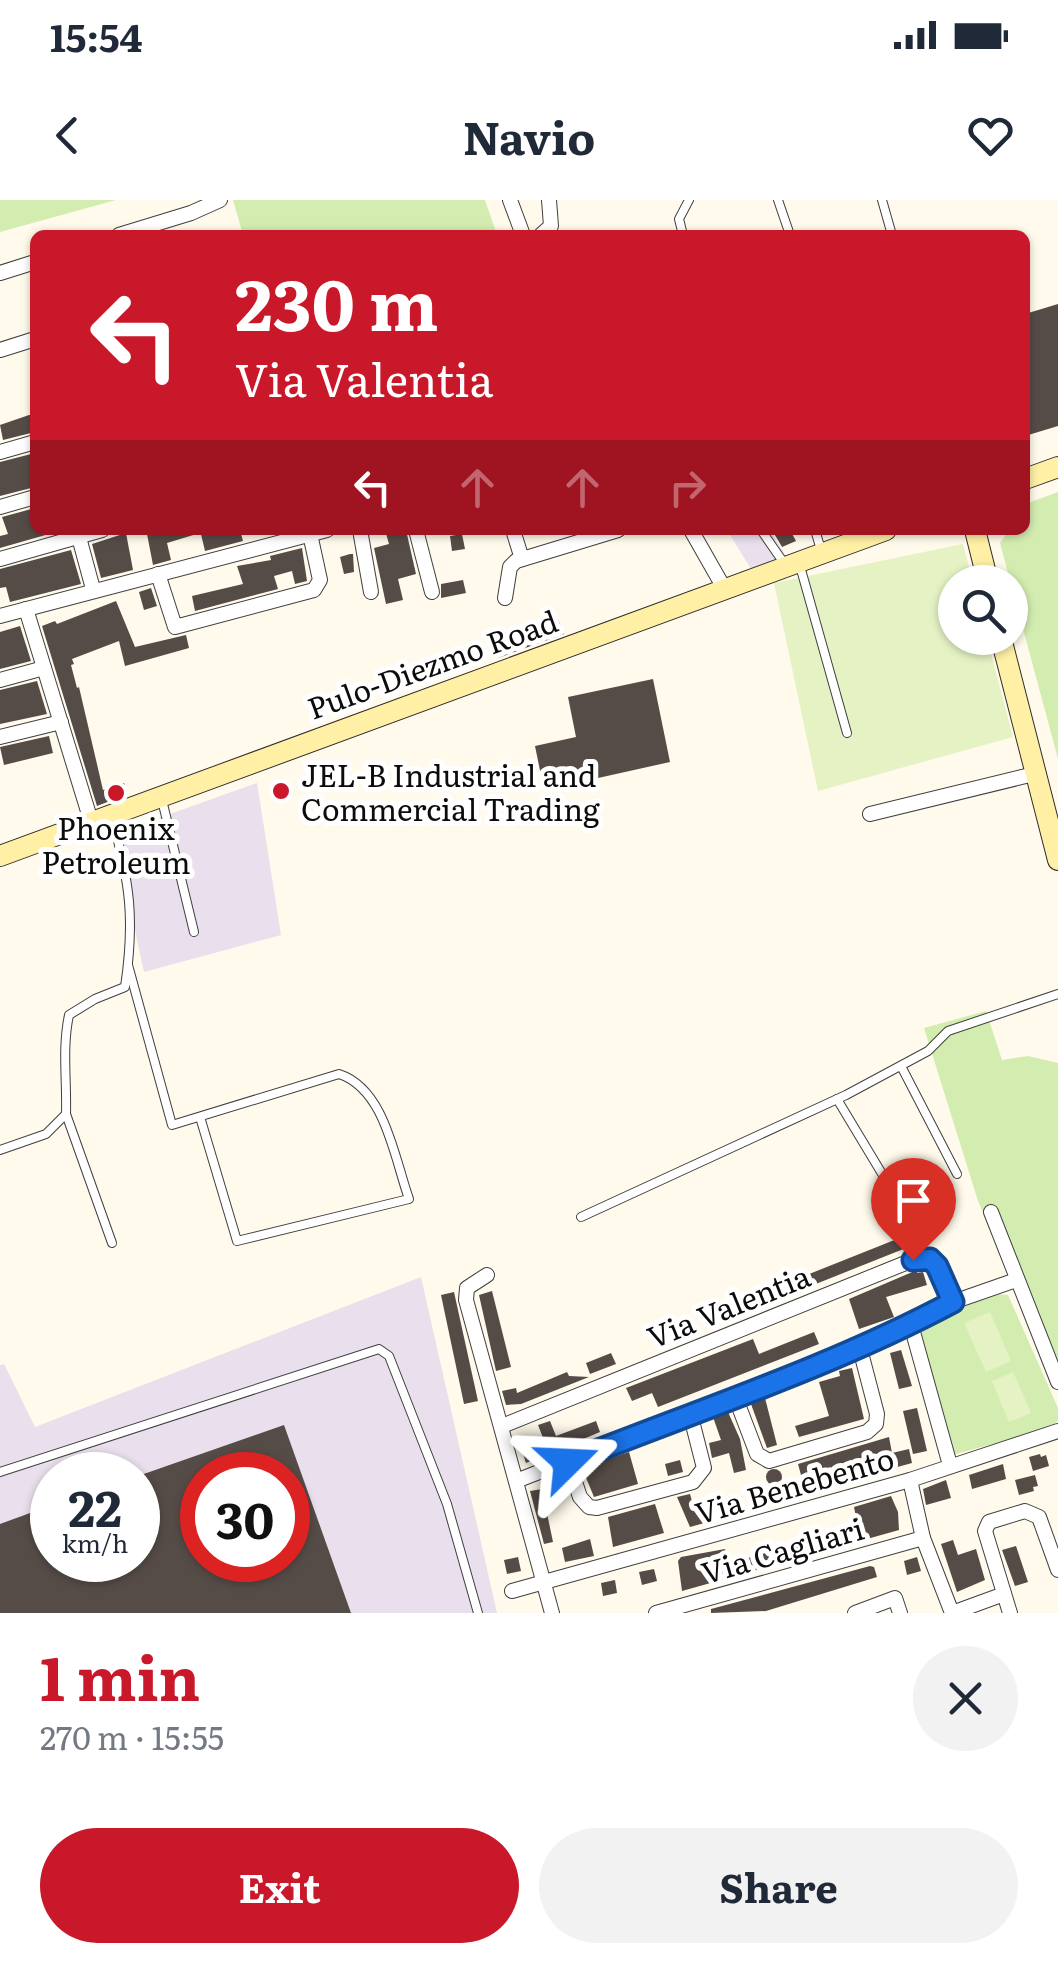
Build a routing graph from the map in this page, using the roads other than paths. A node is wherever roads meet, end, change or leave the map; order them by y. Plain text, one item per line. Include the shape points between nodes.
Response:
1 (220, 200) edge
2 (510, 200) edge
3 (548, 200) edge
4 (689, 200) edge
5 (778, 200) edge
6 (882, 200) edge
7 (136, 230) edge
8 (522, 230) edge
9 (547, 230) edge
10 (682, 230) edge
11 (788, 230) edge
12 (891, 230) edge
13 (30, 264) edge
14 (0, 273) edge
15 (30, 341) edge
16 (0, 350) edge
17 (30, 443) edge
18 (0, 452) edge
19 (1058, 467) edge
20 (1030, 478) edge
21 (30, 498) edge
22 (0, 507) edge
23 (72, 535) edge
24 (79, 535) edge
25 (306, 535) edge
26 (310, 535) edge
27 (361, 535) edge
28 (417, 535) edge
29 (515, 535) edge
30 (600, 535) edge
31 (693, 535) edge
32 (766, 535) edge
33 (817, 535) edge
34 (856, 535) edge
35 (976, 535) edge
36 (822, 553) junction
37 (0, 559) edge
38 (522, 559) junction
39 (792, 564) junction
40 (984, 565) edge
41 (158, 574) junction
42 (724, 588) junction
43 (93, 589) junction
44 (372, 592) dead end
45 (432, 592) dead end
46 (505, 598) dead end
47 (26, 608) junction
48 (0, 616) edge
49 (1005, 655) edge
50 (44, 668) junction
51 (0, 680) edge
52 (61, 722) junction
53 (847, 733) dead end
54 (0, 737) edge
55 (1034, 774) junction
56 (161, 795) junction
57 (870, 814) dead end
58 (101, 818) junction
59 (0, 856) edge
60 (1058, 860) edge
61 (194, 932) dead end
62 (128, 965) junction
63 (1058, 994) edge
64 (901, 1066) junction
65 (837, 1099) junction
66 (66, 1114) junction
67 (200, 1116) junction
68 (0, 1150) edge
69 (957, 1174) dead end
70 (893, 1192) dead end
71 (991, 1212) dead end
72 (581, 1217) dead end
73 (112, 1243) dead end
74 (487, 1274) dead end
75 (1016, 1280) junction
76 (953, 1302) junction
77 (911, 1325) junction
78 (859, 1345) junction
79 (1058, 1382) edge
80 (736, 1398) junction
81 (690, 1413) junction
82 (502, 1426) junction
83 (1058, 1431) edge
84 (568, 1462) junction
85 (950, 1465) junction
86 (0, 1472) edge
87 (910, 1480) junction
88 (516, 1482) junction
89 (924, 1538) junction
90 (1058, 1570) edge
91 (543, 1584) junction
92 (512, 1591) dead end
93 (1004, 1594) junction
94 (478, 1613) edge
95 (552, 1613) edge
96 (656, 1613) edge
97 (855, 1613) edge
98 (900, 1613) edge
99 (952, 1613) edge
100 (1010, 1613) edge

1 - 7 street
2 - 8 street
3 - 9 street
4 - 10 lane via 679,218
5 - 11 lane
6 - 12 lane
13 - 14 street
15 - 16 street
17 - 18 street
19 - 20 main road
21 - 22 street
23 - 37 street
24 - 43 street
25 - 41 street
26 - 41 street via 320,580 314,590 175,627
27 - 44 street
28 - 45 street
29 - 38 street
30 - 38 street
31 - 42 street
32 - 39 lane
33 - 36 lane
34 - 36 main road, Pulo-Diezmo Road
35 - 40 main road
36 - 39 main road, Pulo-Diezmo Road
38 - 46 street via 510,567
39 - 42 main road, Pulo-Diezmo Road
39 - 53 lane
41 - 43 street
42 - 56 main road, Pulo-Diezmo Road
43 - 47 street
47 - 48 street
47 - 50 street
49 - 55 main road
50 - 51 street
50 - 52 street
52 - 54 street
52 - 58 street
55 - 57 street
55 - 60 main road
56 - 58 main road, Pulo-Diezmo Road
56 - 61 lane
58 - 59 main road, Pulo-Diezmo Road
58 - 62 lane via 130,885
62 - 66 lane via 125,987 69,1015 63,1042
62 - 67 lane via 172,1125
63 - 64 lane via 948,1030 928,1052
64 - 65 lane
64 - 69 lane
65 - 70 lane
65 - 72 lane
66 - 68 lane via 46,1134
66 - 73 lane
67 - 67 lane via 236,1241 409,1198 376,1105 358,1080 339,1074
71 - 75 street
74 - 82 street via 466,1288 466,1300
75 - 76 street
75 - 79 street
76 - 77 street
76 - 82 street, Via Valentia via 937,1266 930,1259 913,1260
77 - 78 street
77 - 85 street
78 - 80 street
78 - 80 street via 877,1414 867,1432 769,1461 757,1454
80 - 81 street
81 - 84 street
81 - 84 street via 704,1468 693,1482 588,1507
82 - 88 street
83 - 85 street, Via Benebento
84 - 88 street
85 - 87 street, Via Benebento
86 - 94 lane via 378,1349 389,1356 447,1504
87 - 89 street
87 - 91 street, Via Benebento
88 - 91 street
89 - 96 street, Via Cagliari
89 - 99 street
90 - 93 street via 1039,1516 1025,1511 989,1522
91 - 92 street, Via Benebento
91 - 95 street
93 - 99 street
93 - 100 street
97 - 98 street via 895,1598

